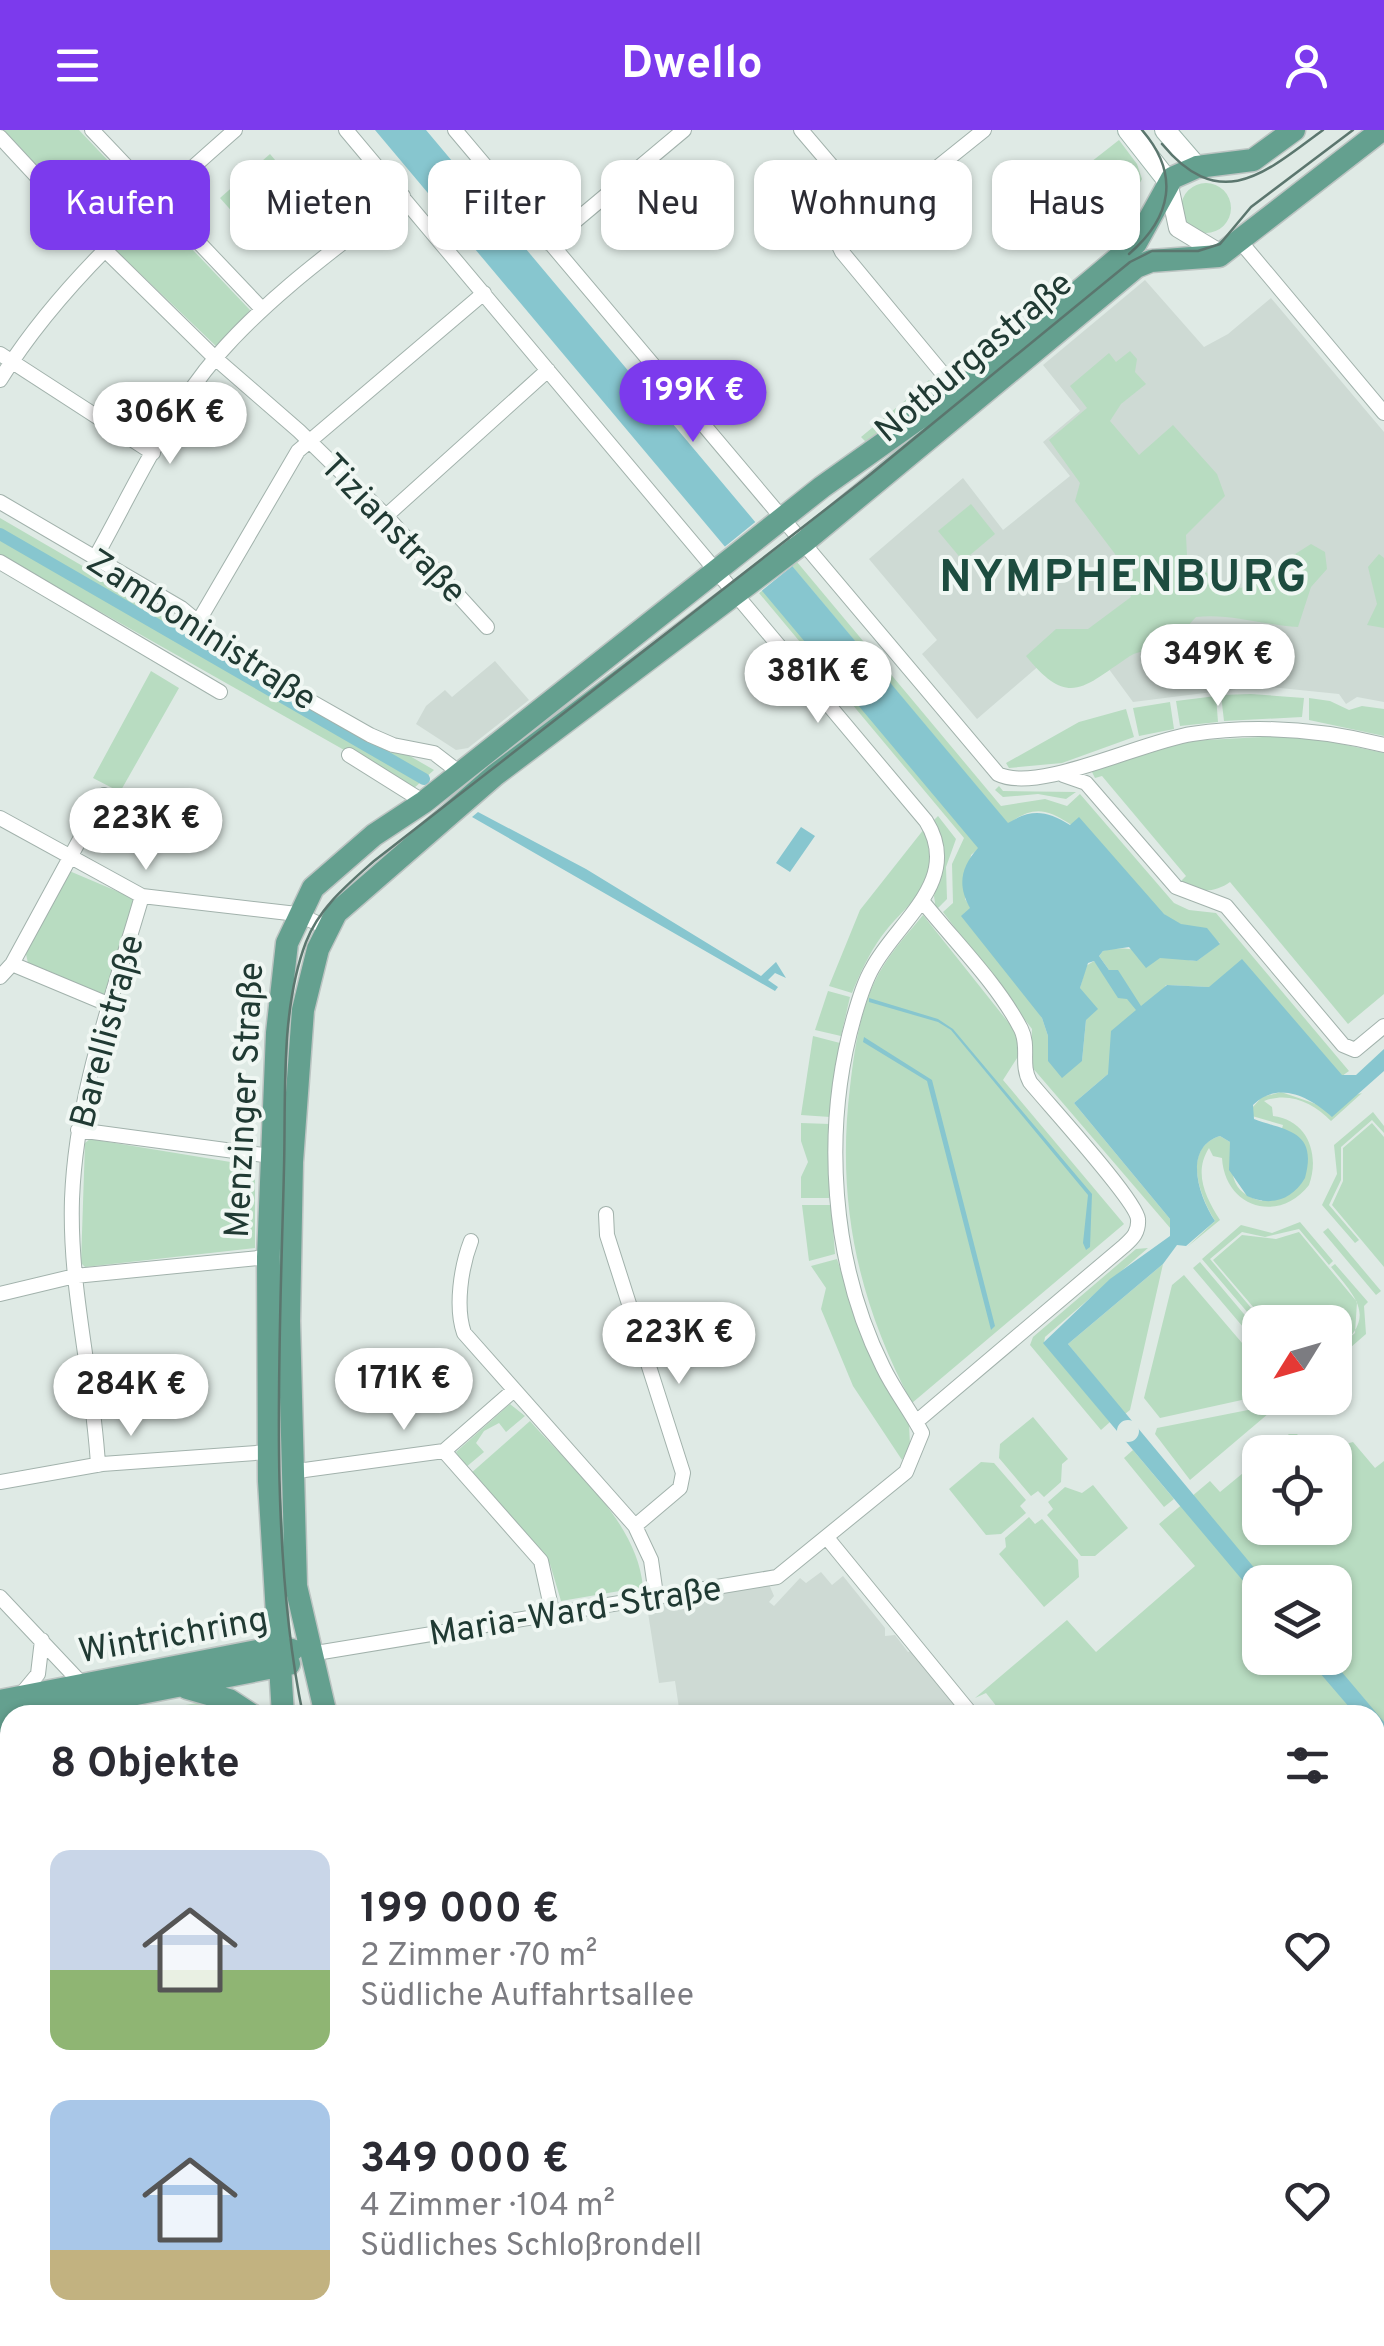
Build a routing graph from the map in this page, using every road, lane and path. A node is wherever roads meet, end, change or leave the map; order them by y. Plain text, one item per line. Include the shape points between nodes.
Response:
1 (92, 130) edge
2 (234, 130) edge
3 (346, 130) edge
4 (456, 130) edge
5 (684, 130) edge
6 (801, 130) edge
7 (1128, 130) edge
8 (1165, 130) edge
9 (1294, 130) edge
10 (1382, 130) edge
11 (978, 132) edge
12 (0, 137) edge
13 (120, 160) edge
14 (202, 160) edge
15 (372, 160) edge
16 (481, 160) edge
17 (827, 160) edge
18 (945, 160) edge
19 (1197, 166) junction
20 (1168, 181) junction
21 (408, 202) edge
22 (581, 217) edge
23 (205, 250) edge
24 (336, 250) edge
25 (556, 250) edge
26 (841, 250) edge
27 (106, 251) junction
28 (1221, 251) junction
29 (484, 294) junction
30 (262, 309) junction
31 (5, 358) edge
32 (215, 358) junction
33 (548, 370) junction
34 (0, 380) edge
35 (958, 392) junction
36 (1384, 413) edge
37 (310, 441) junction
38 (153, 453) junction
39 (0, 502) edge
40 (386, 516) junction
41 (776, 523) junction
42 (796, 548) junction
43 (95, 558) junction
44 (0, 562) edge
45 (724, 565) junction
46 (744, 590) junction
47 (198, 622) junction
48 (487, 627) dead end
49 (220, 692) dead end
50 (1384, 745) edge
51 (348, 755) dead end
52 (460, 773) junction
53 (1062, 774) junction
54 (104, 795) dead end
55 (424, 802) junction
56 (0, 818) edge
57 (68, 859) junction
58 (142, 896) junction
59 (923, 902) junction
60 (297, 914) junction
61 (328, 928) junction
62 (12, 964) junction
63 (0, 977) edge
64 (110, 1005) junction
65 (1384, 1026) edge
66 (78, 1130) junction
67 (271, 1156) junction
68 (606, 1214) dead end
69 (470, 1241) dead end
70 (268, 1257) junction
71 (75, 1276) junction
72 (0, 1294) edge
73 (514, 1390) junction
74 (916, 1422) junction
75 (444, 1451) junction
76 (269, 1452) junction
77 (98, 1465) junction
78 (290, 1472) junction
79 (0, 1482) edge
80 (635, 1526) junction
81 (828, 1539) junction
82 (656, 1595) junction
83 (0, 1597) edge
84 (552, 1611) junction
85 (42, 1640) junction
86 (310, 1654) junction
87 (278, 1657) junction
88 (83, 1685) junction
89 (179, 1686) junction
90 (16, 1705) edge
91 (23, 1705) edge
92 (36, 1705) edge
93 (236, 1705) edge
94 (282, 1705) edge
95 (323, 1705) edge
96 (964, 1705) edge

1 - 13 street
2 - 14 street
3 - 15 street
4 - 16 street
5 - 22 street
6 - 17 street
7 - 20 main road
8 - 19 main road
9 - 19 main road via 1253,160
10 - 28 main road
11 - 18 street
12 - 27 street, Tizianstraße
19 - 20 main road
20 - 28 street via 1178,228
20 - 35 main road, Notburgastraße via 1136,243
21 - 29 street
23 - 30 street
24 - 30 street
25 - 41 street
26 - 35 street
27 - 31 street
27 - 32 street, Tizianstraße
28 - 36 street via 1292,304
28 - 42 main road, Notburgastraße via 1136,267
29 - 33 street
29 - 37 street
30 - 32 street
31 - 34 street
31 - 38 street
32 - 37 street, Tizianstraße
32 - 38 street
33 - 40 street
33 - 45 street
35 - 41 main road, Notburgastraße
37 - 40 street, Tizianstraße
37 - 47 street via 287,465
38 - 43 street
39 - 43 street, Zamboninistraße
40 - 48 street, Tizianstraße
41 - 42 street
41 - 45 main road, Notburgastraße
42 - 46 main road, Notburgastraße
42 - 53 street via 998,774 1014,780
43 - 47 street, Zamboninistraße
44 - 49 street
45 - 46 street
45 - 52 main road, Menzinger Straße
46 - 59 street via 931,829 936,868
46 - 61 main road, Menzinger Straße via 486,782 359,890
47 - 52 street, Zamboninistraße via 210,644 370,735 434,752
50 - 53 street via 1288,728 1194,734 1116,752
51 - 55 street
52 - 55 main road, Menzinger Straße
53 - 65 street via 1086,783 1176,887 1226,906 1342,1045 1355,1050
54 - 57 street
55 - 60 main road, Menzinger Straße via 333,868
56 - 57 street
57 - 58 street
57 - 62 street
58 - 60 street
58 - 64 street, Barellistraße
59 - 74 street via 872,968 852,1023 838,1120 843,1254 883,1367
59 - 74 street via 1012,1014 1026,1040 1030,1082 1128,1200 1138,1224 1124,1246
60 - 61 street
60 - 67 main road, Menzinger Straße via 282,988
61 - 78 main road, Menzinger Straße via 309,974 295,1110
62 - 63 street
62 - 64 street
64 - 66 street, Barellistraße
66 - 67 street
66 - 71 street, Barellistraße
67 - 70 main road, Menzinger Straße
68 - 80 street via 607,1235 683,1473 680,1488
69 - 73 street via 460,1322
70 - 71 street
70 - 76 main road, Menzinger Straße
71 - 72 street
71 - 77 street, Barellistraße
73 - 75 street
73 - 80 street
74 - 81 street, Maria-Ward-Straße via 922,1433 906,1472
75 - 78 street
75 - 84 street via 541,1561
76 - 77 street
76 - 87 main road, Menzinger Straße
77 - 79 street
78 - 86 main road, Menzinger Straße via 296,1586
80 - 82 street via 651,1560
81 - 82 street, Maria-Ward-Straße via 777,1577
81 - 96 street
82 - 84 street, Maria-Ward-Straße
83 - 85 street
84 - 86 street, Maria-Ward-Straße
85 - 88 street
85 - 90 street via 38,1674
86 - 87 main road, Wintrichring
86 - 95 main road, Menzinger Straße
87 - 88 main road, Wintrichring
87 - 89 main road, Wintrichring
87 - 94 main road, Menzinger Straße
88 - 91 main road, Wintrichring
89 - 92 main road, Wintrichring
89 - 93 main road

